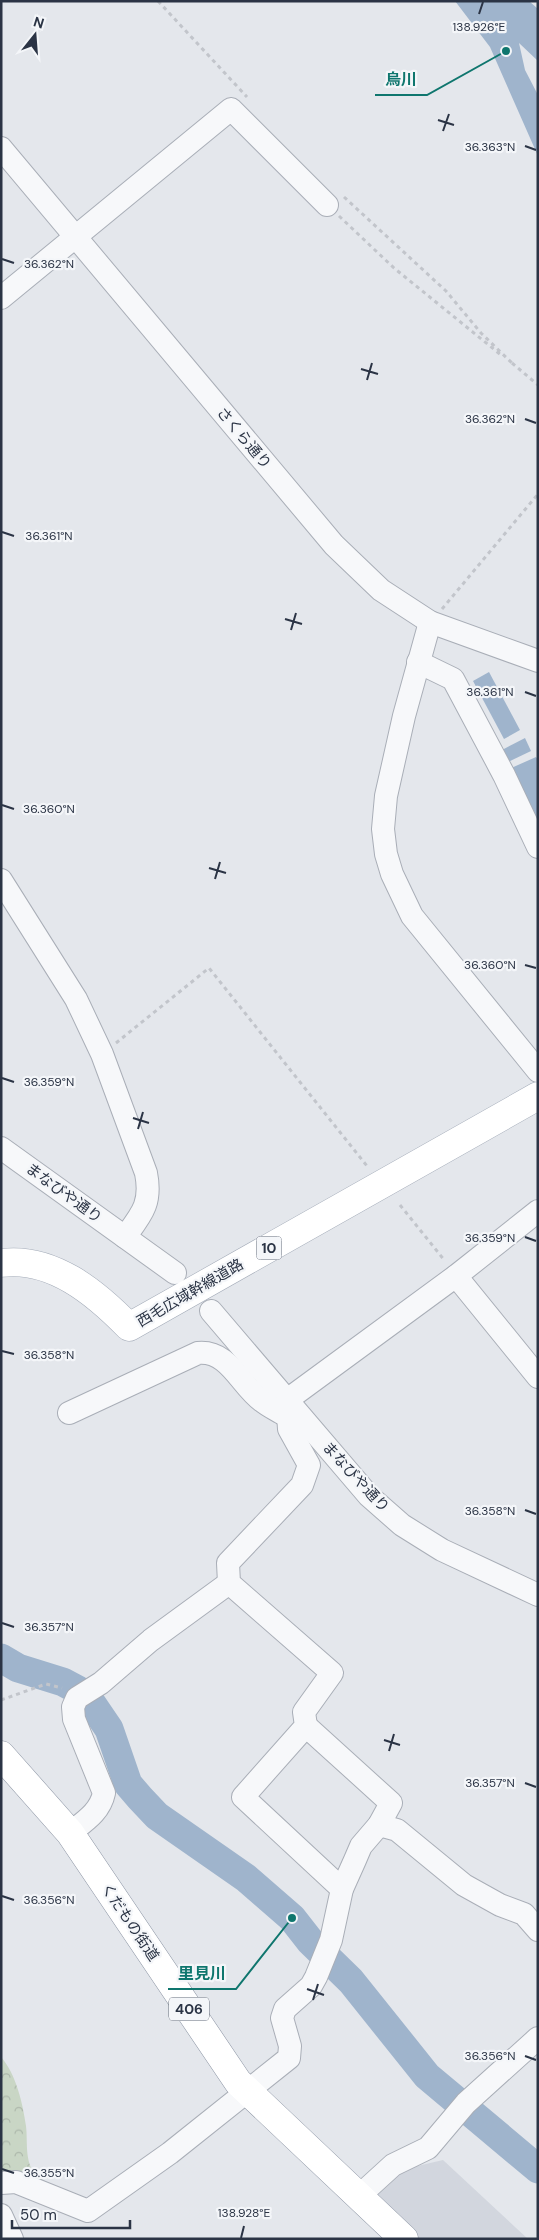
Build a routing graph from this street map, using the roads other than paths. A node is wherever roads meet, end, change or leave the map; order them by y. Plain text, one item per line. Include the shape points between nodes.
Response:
1 (1, 148) edge
2 (332, 198) road end
3 (74, 238) junction
4 (1, 298) edge
5 (430, 622) junction
6 (538, 661) edge
7 (418, 662) junction
8 (538, 848) edge
9 (1, 880) edge
10 (538, 1071) edge
11 (538, 1096) edge
12 (1, 1148) edge
13 (538, 1211) edge
14 (125, 1237) junction
15 (1, 1264) edge
16 (176, 1273) dead end
17 (456, 1276) junction
18 (211, 1311) dead end
19 (538, 1377) edge
20 (286, 1408) junction
21 (69, 1413) dead end
22 (229, 1583) junction
23 (538, 1595) edge
24 (306, 1726) junction
25 (1, 1755) edge
26 (379, 1825) junction
27 (70, 1833) junction
28 (342, 1889) junction
29 (538, 1930) edge
30 (538, 2038) edge
31 (247, 2091) junction
32 (1, 2183) edge
33 (359, 2196) junction
34 (1, 2215) edge
35 (12, 2239) edge
36 (404, 2239) edge

1 - 3 street, さくら通り
2 - 3 street via 231,109
3 - 4 street
3 - 5 street, さくら通り via 334,545 381,590
5 - 6 street, さくら通り
5 - 7 street
7 - 8 street via 453,679
7 - 10 street via 386,796 383,830 386,854 412,916
9 - 14 street via 76,1000 102,1054 146,1173 150,1190 147,1203
11 - 15 main road, 西毛広域幹線道路 / 10 via 129,1328 108,1306 55,1271 37,1265
12 - 14 street, まなびや通り
13 - 17 street
14 - 16 street, まなびや通り
17 - 19 street
17 - 20 street
18 - 20 street, まなびや通り
20 - 21 street via 262,1401 224,1360 208,1352 198,1353
20 - 22 street via 289,1429 308,1465 302,1485 228,1563
20 - 23 street, まなびや通り via 369,1496 402,1525 442,1550
22 - 24 street via 332,1673 304,1712
22 - 27 street via 81,1695 73,1708 74,1719 104,1793 102,1804
24 - 26 street via 391,1803
24 - 28 street via 243,1797
25 - 27 main road, くだもの街道 / 406
26 - 28 street via 360,1846
26 - 29 street via 397,1830 464,1886 524,1914
27 - 31 main road, くだもの街道 / 406
28 - 31 street via 331,1940 320,1969 311,1986 285,2009 282,2018 290,2046 289,2058
30 - 33 street via 461,2108 428,2148 393,2164
31 - 32 street via 170,2153 88,2211 16,2182
31 - 33 main road, くだもの街道 / 406
33 - 36 main road, くだもの街道 / 406
34 - 35 street

